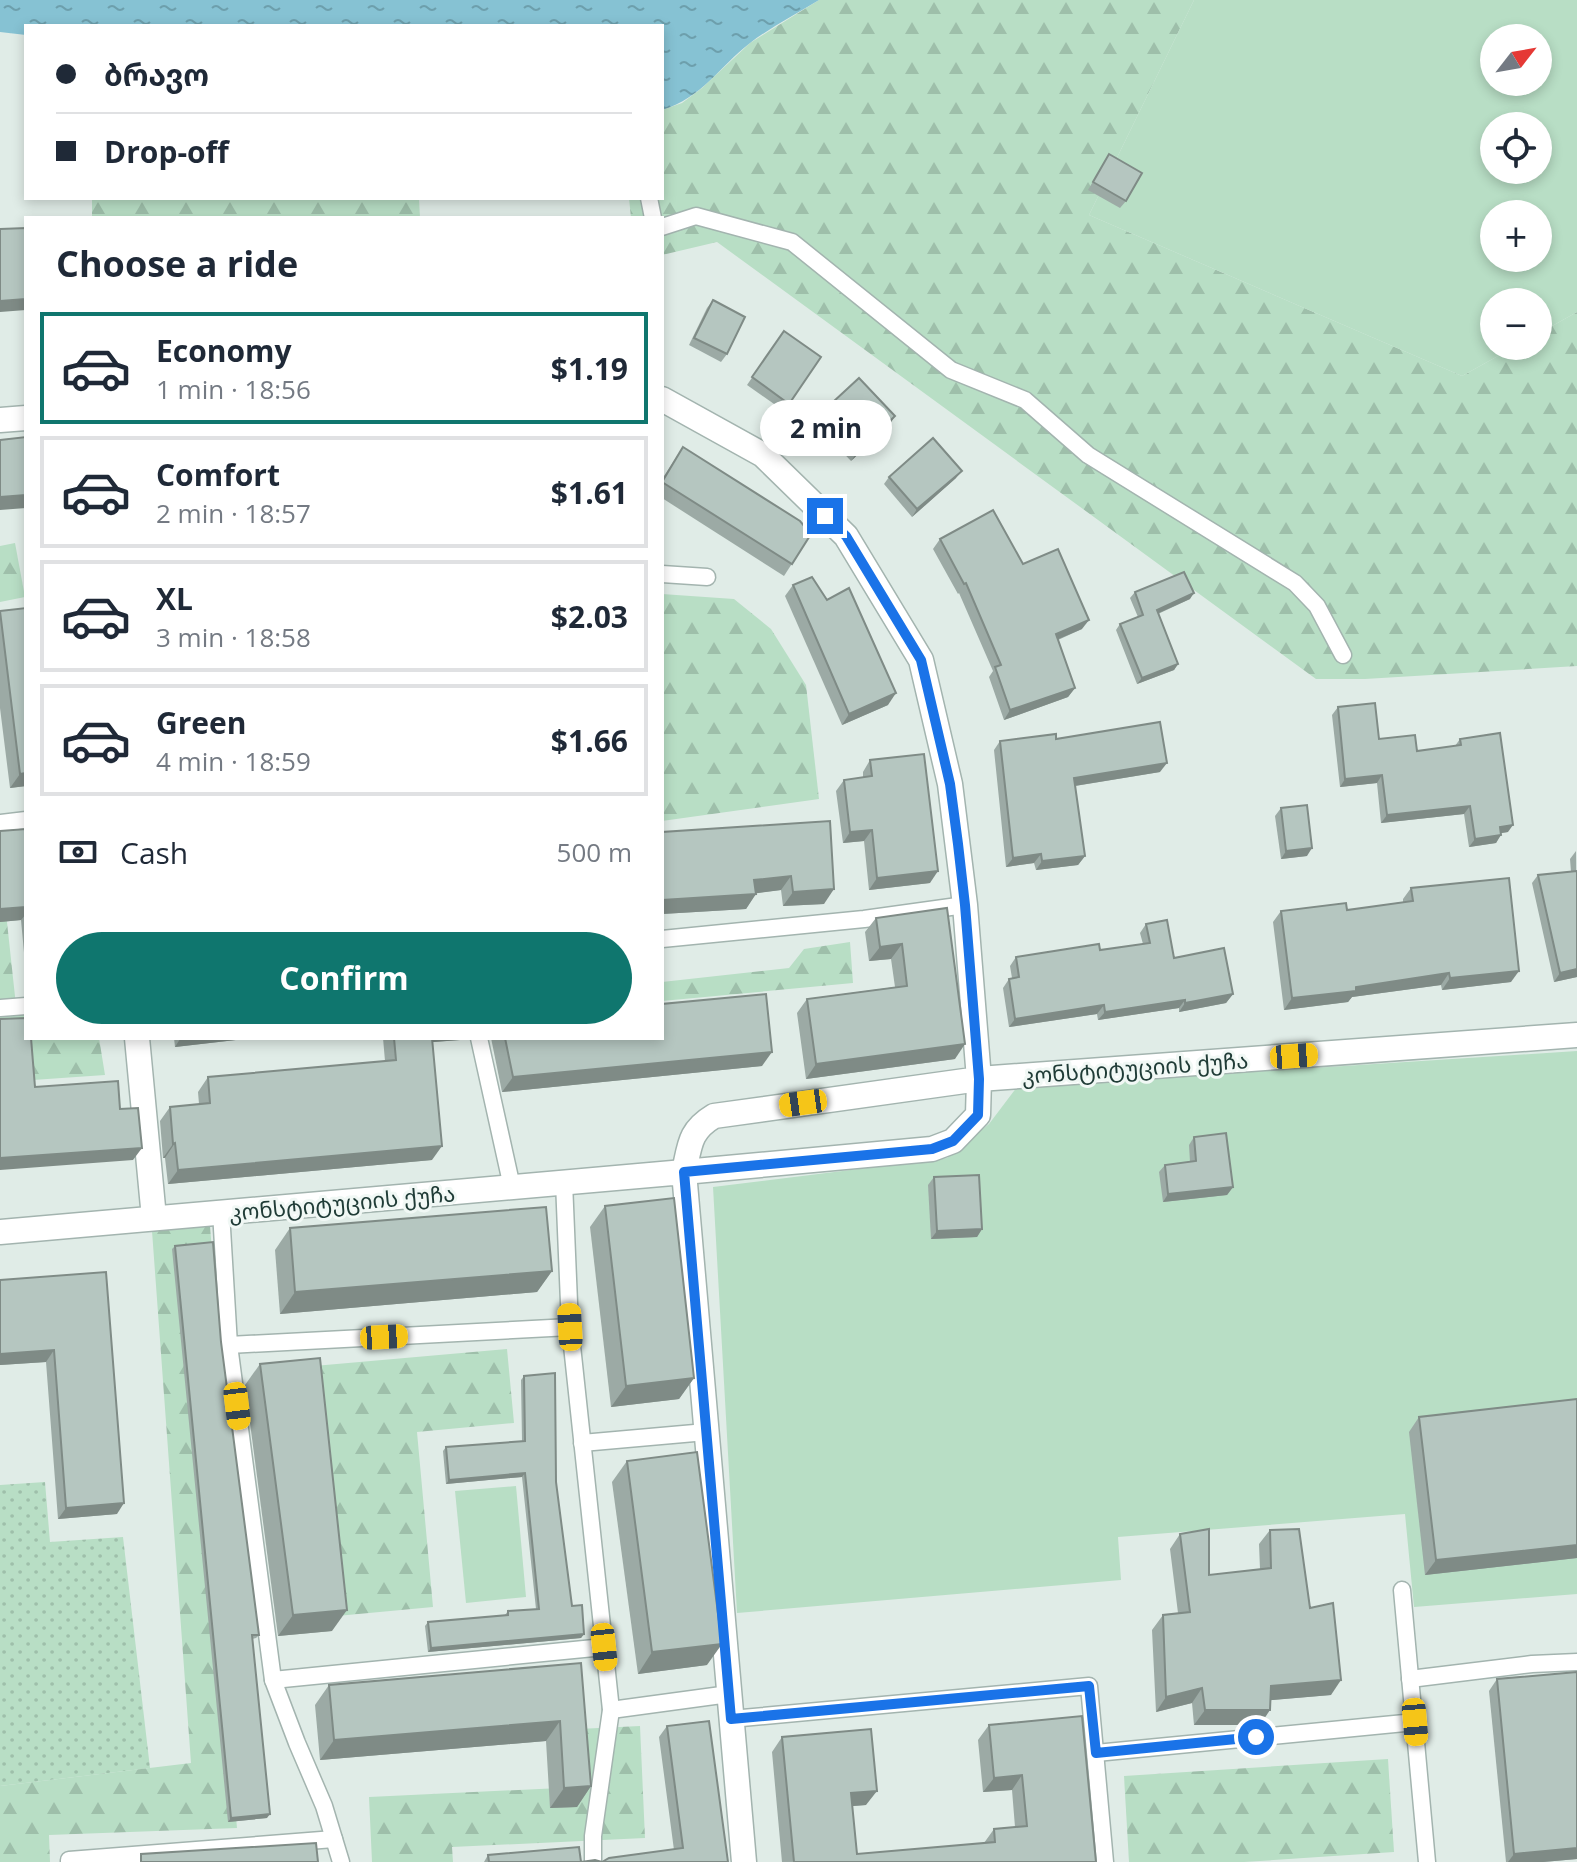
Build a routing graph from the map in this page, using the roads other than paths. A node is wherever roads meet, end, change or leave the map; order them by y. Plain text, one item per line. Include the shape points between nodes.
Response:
1 (664, 226) edge
2 (664, 400) edge
3 (24, 418) edge
4 (0, 420) edge
5 (664, 574) edge
6 (707, 577) dead end
7 (1343, 655) dead end
8 (24, 820) edge
9 (0, 823) edge
10 (965, 905) junction
11 (664, 939) edge
12 (24, 1006) edge
13 (0, 1008) edge
14 (1577, 1035) edge
15 (137, 1040) edge
16 (479, 1040) edge
17 (979, 1079) junction
18 (684, 1172) junction
19 (564, 1182) junction
20 (512, 1187) junction
21 (221, 1212) junction
22 (154, 1218) junction
23 (0, 1232) edge
24 (570, 1327) junction
25 (229, 1345) junction
26 (706, 1432) junction
27 (582, 1443) junction
28 (1402, 1590) dead end
29 (604, 1647) junction
30 (1577, 1662) edge
31 (1410, 1679) junction
32 (273, 1680) junction
33 (729, 1694) junction
34 (611, 1710) junction
35 (731, 1719) junction
36 (1415, 1722) junction
37 (1096, 1753) junction
38 (334, 1839) junction
39 (69, 1862) edge
40 (341, 1862) edge
41 (593, 1862) edge
42 (744, 1862) edge
43 (1105, 1862) edge
44 (1427, 1862) edge

1 - 7 lane via 696,216 792,242 951,370 1025,400 1088,455 1295,583 1317,606
2 - 10 street via 763,455 846,536 921,660 950,784
3 - 4 street
5 - 6 lane
8 - 9 lane
10 - 11 lane
10 - 17 street
12 - 13 lane
14 - 17 street, კონსტიტუციის ქუჩა
15 - 22 street
16 - 20 lane
17 - 18 street, კონსტიტუციის ქუჩა via 714,1116 692,1136
17 - 18 street, კონსტიტუციის ქუჩა via 978,1115 953,1141 932,1149
18 - 19 street, კონსტიტუციის ქუჩა
18 - 26 street
19 - 20 street, კონსტიტუციის ქუჩა
19 - 24 lane
20 - 21 street, კონსტიტუციის ქუჩა
21 - 22 street, კონსტიტუციის ქუჩა
21 - 25 lane
22 - 23 street, კონსტიტუციის ქუჩა
24 - 25 lane
24 - 27 lane
25 - 32 lane
26 - 27 lane
26 - 33 street
27 - 29 lane
28 - 31 lane
29 - 32 lane
29 - 34 lane
30 - 31 lane
31 - 36 lane
32 - 38 lane
33 - 34 lane
33 - 35 street
34 - 41 lane
35 - 37 lane via 1089,1686
35 - 42 street
36 - 37 lane
36 - 44 lane
37 - 43 lane
38 - 39 lane
38 - 40 lane

